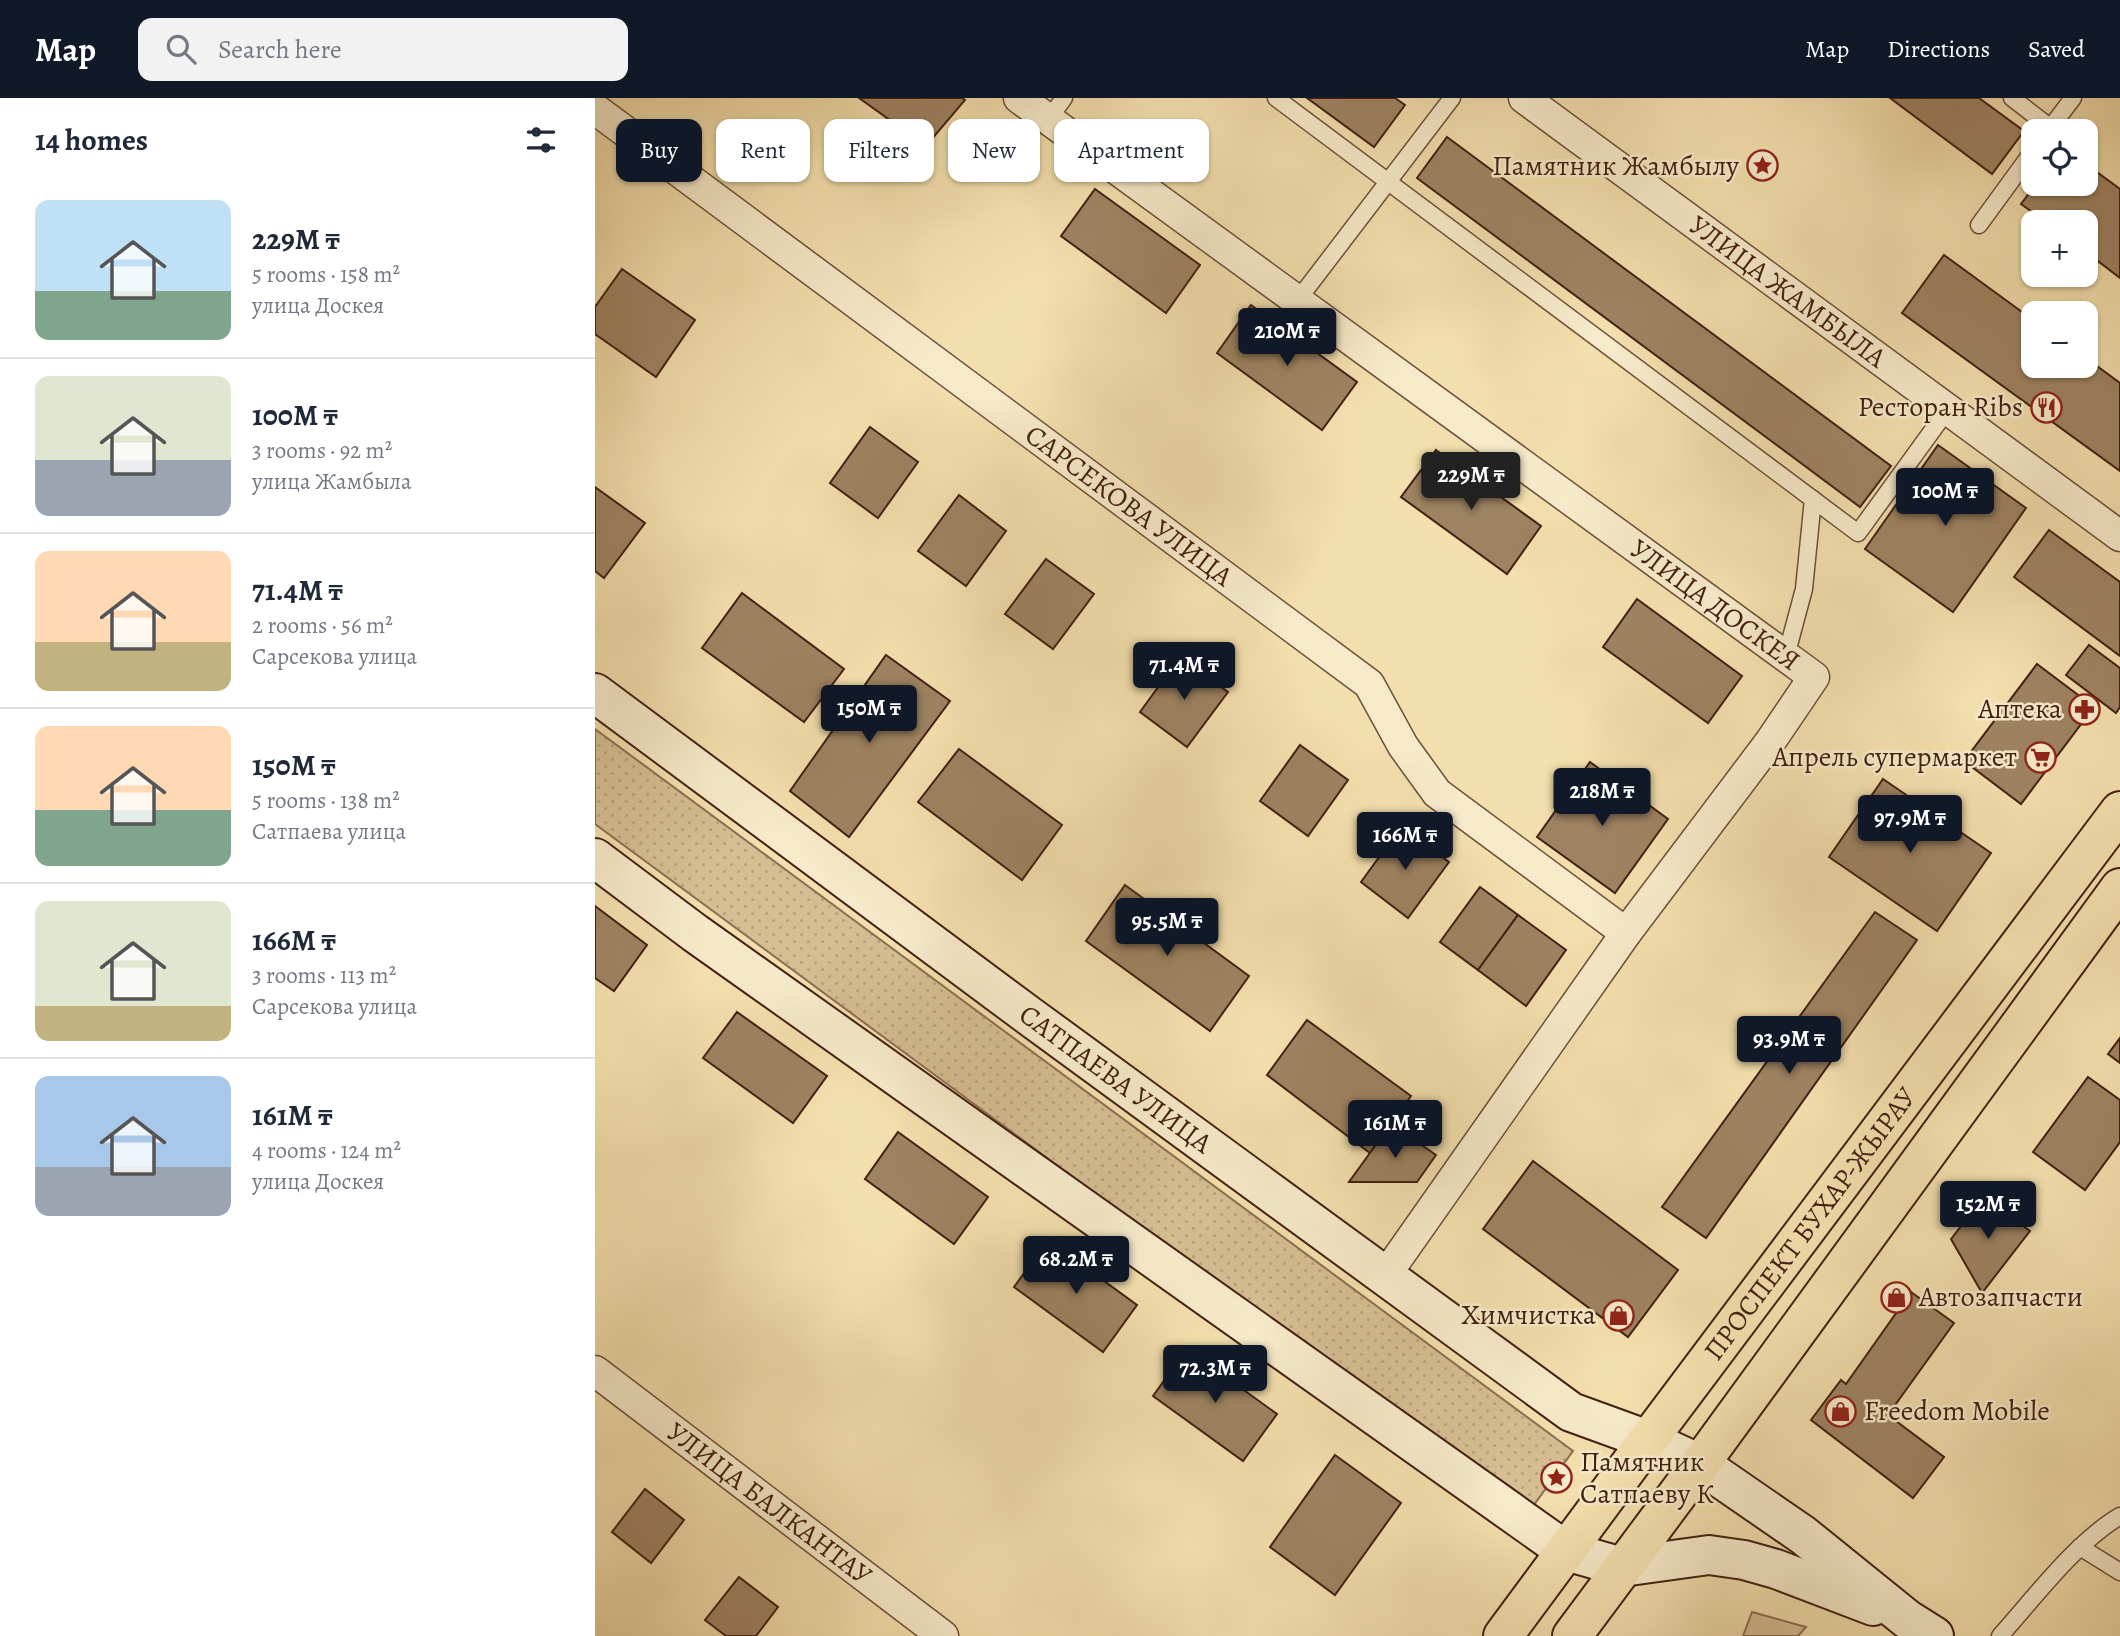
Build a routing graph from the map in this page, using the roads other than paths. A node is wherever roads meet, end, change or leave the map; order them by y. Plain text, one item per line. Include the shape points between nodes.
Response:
1 (1019, 98) edge
2 (1276, 98) edge
3 (1452, 98) edge
4 (1524, 98) edge
5 (2012, 98) edge
6 (2073, 98) edge
7 (595, 109) edge
8 (1056, 109) edge
9 (2038, 119) edge
10 (2057, 119) edge
11 (2021, 167) edge
12 (1387, 180) junction
13 (1979, 225) dead end
14 (1297, 301) junction
15 (1948, 409) junction
16 (1813, 499) junction
17 (2120, 536) edge
18 (1786, 656) junction
19 (595, 693) edge
20 (2120, 811) edge
21 (595, 858) edge
22 (2120, 888) edge
23 (1626, 933) junction
24 (1385, 1276) junction
25 (595, 1371) edge
26 (1648, 1440) junction
27 (1700, 1464) junction
28 (2120, 1516) edge
29 (2080, 1547) junction
30 (1566, 1551) junction
31 (1622, 1567) junction
32 (2120, 1572) edge
33 (1920, 1628) edge
34 (943, 1636) edge
35 (1503, 1636) edge
36 (1572, 1636) edge
37 (2000, 1636) edge

1 - 8 street, УЛИЦА ДОСКЕЯ
2 - 12 lane
3 - 12 lane
4 - 15 street, УЛИЦА ЖАМБЫЛА
5 - 9 lane
6 - 10 lane
7 - 23 street, САРСЕКОВА УЛИЦА via 1369,684 1403,746 1437,793
8 - 14 street, УЛИЦА ДОСКЕЯ
11 - 13 lane
12 - 14 lane
12 - 16 lane
14 - 18 street, УЛИЦА ДОСКЕЯ
15 - 16 lane via 1858,533
15 - 17 street, УЛИЦА ЖАМБЫЛА
16 - 18 lane via 1804,589
18 - 23 street, УЛИЦА ДОСКЕЯ via 1814,677
19 - 24 main road, САТПАЕВА УЛИЦА
20 - 26 main road, ПРОСПЕКТ БУХАР-ЖЫРАУ
21 - 30 main road
22 - 27 main road, ПРОСПЕКТ БУХАР-ЖЫРАУ
23 - 24 street, УЛИЦА ДОСКЕЯ
24 - 26 main road, САТПАЕВА УЛИЦА via 1571,1412
25 - 34 street, УЛИЦА БАЛКАНТАУ
26 - 27 main road, САТПАЕВА УЛИЦА
26 - 30 main road, ПРОСПЕКТ БУХАР-ЖЫРАУ
27 - 31 main road, ПРОСПЕКТ БУХАР-ЖЫРАУ
27 - 33 main road, САТПАЕВА УЛИЦА via 1803,1535
28 - 29 lane
29 - 32 lane
29 - 37 lane
30 - 31 main road
30 - 35 main road, ПРОСПЕКТ БУХАР-ЖЫРАУ
31 - 33 main road via 1709,1555 1744,1560
31 - 36 main road, ПРОСПЕКТ БУХАР-ЖЫРАУ

